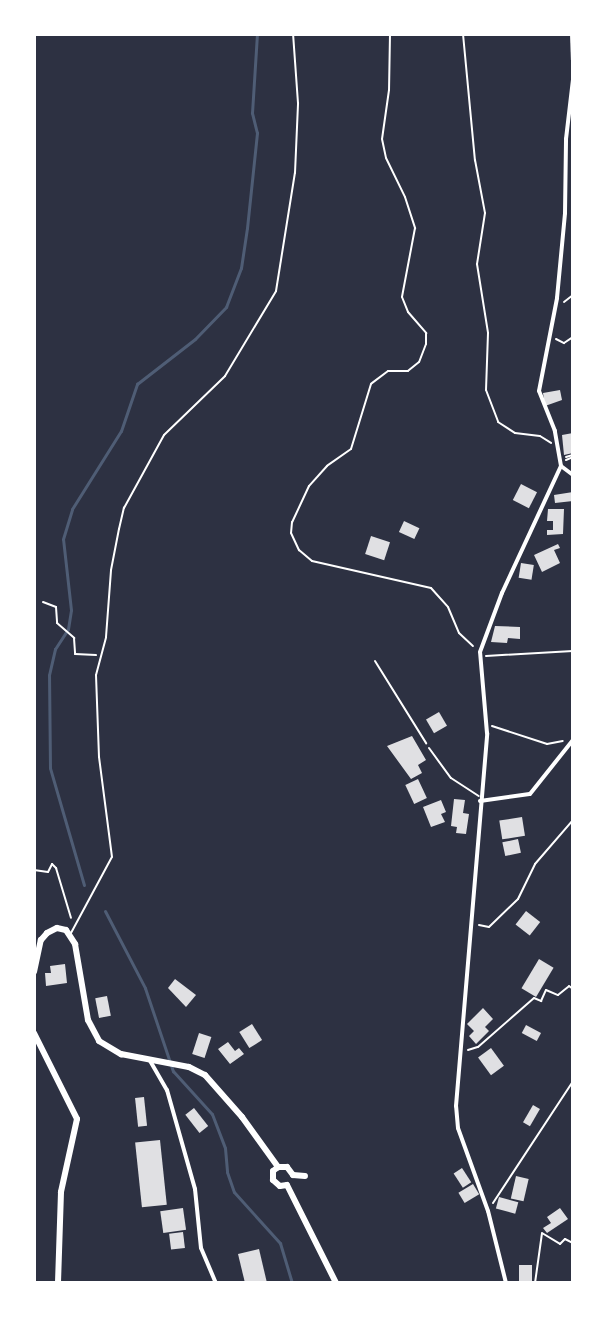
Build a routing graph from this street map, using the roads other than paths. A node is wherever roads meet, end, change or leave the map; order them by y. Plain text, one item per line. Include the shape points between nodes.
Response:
1 (293, 34) edge
2 (572, 34) edge
3 (573, 60) edge
4 (573, 79) edge
5 (561, 466) junction
6 (573, 475) edge
7 (573, 739) edge
8 (429, 748) road end
9 (480, 799) junction
10 (71, 934) junction
11 (34, 972) edge
12 (34, 1033) edge
13 (149, 1059) junction
14 (278, 1167) junction
15 (293, 1175) junction
16 (305, 1176) dead end
17 (287, 1185) junction
18 (58, 1283) edge
19 (216, 1283) edge
20 (336, 1283) edge
21 (506, 1283) edge

1 - 10 lane via 298,103 295,173 276,291 225,376 164,435 124,508 96,675 99,757 112,857
2 - 3 street
4 - 5 street via 557,298 539,391 555,431
5 - 6 street
5 - 9 street via 480,654 487,724
7 - 9 street via 530,794
8 - 9 lane via 451,778
9 - 21 street via 459,1052 458,1128 488,1211
10 - 11 main road via 61,928 47,933
10 - 13 main road via 94,1034 111,1051
12 - 18 main road via 77,1119 61,1192
13 - 14 main road via 181,1065 212,1080
13 - 19 street via 167,1090 195,1189 201,1248
14 - 15 main road via 287,1167
14 - 17 main road via 273,1180
15 - 16 main road
15 - 17 main road
17 - 20 main road

